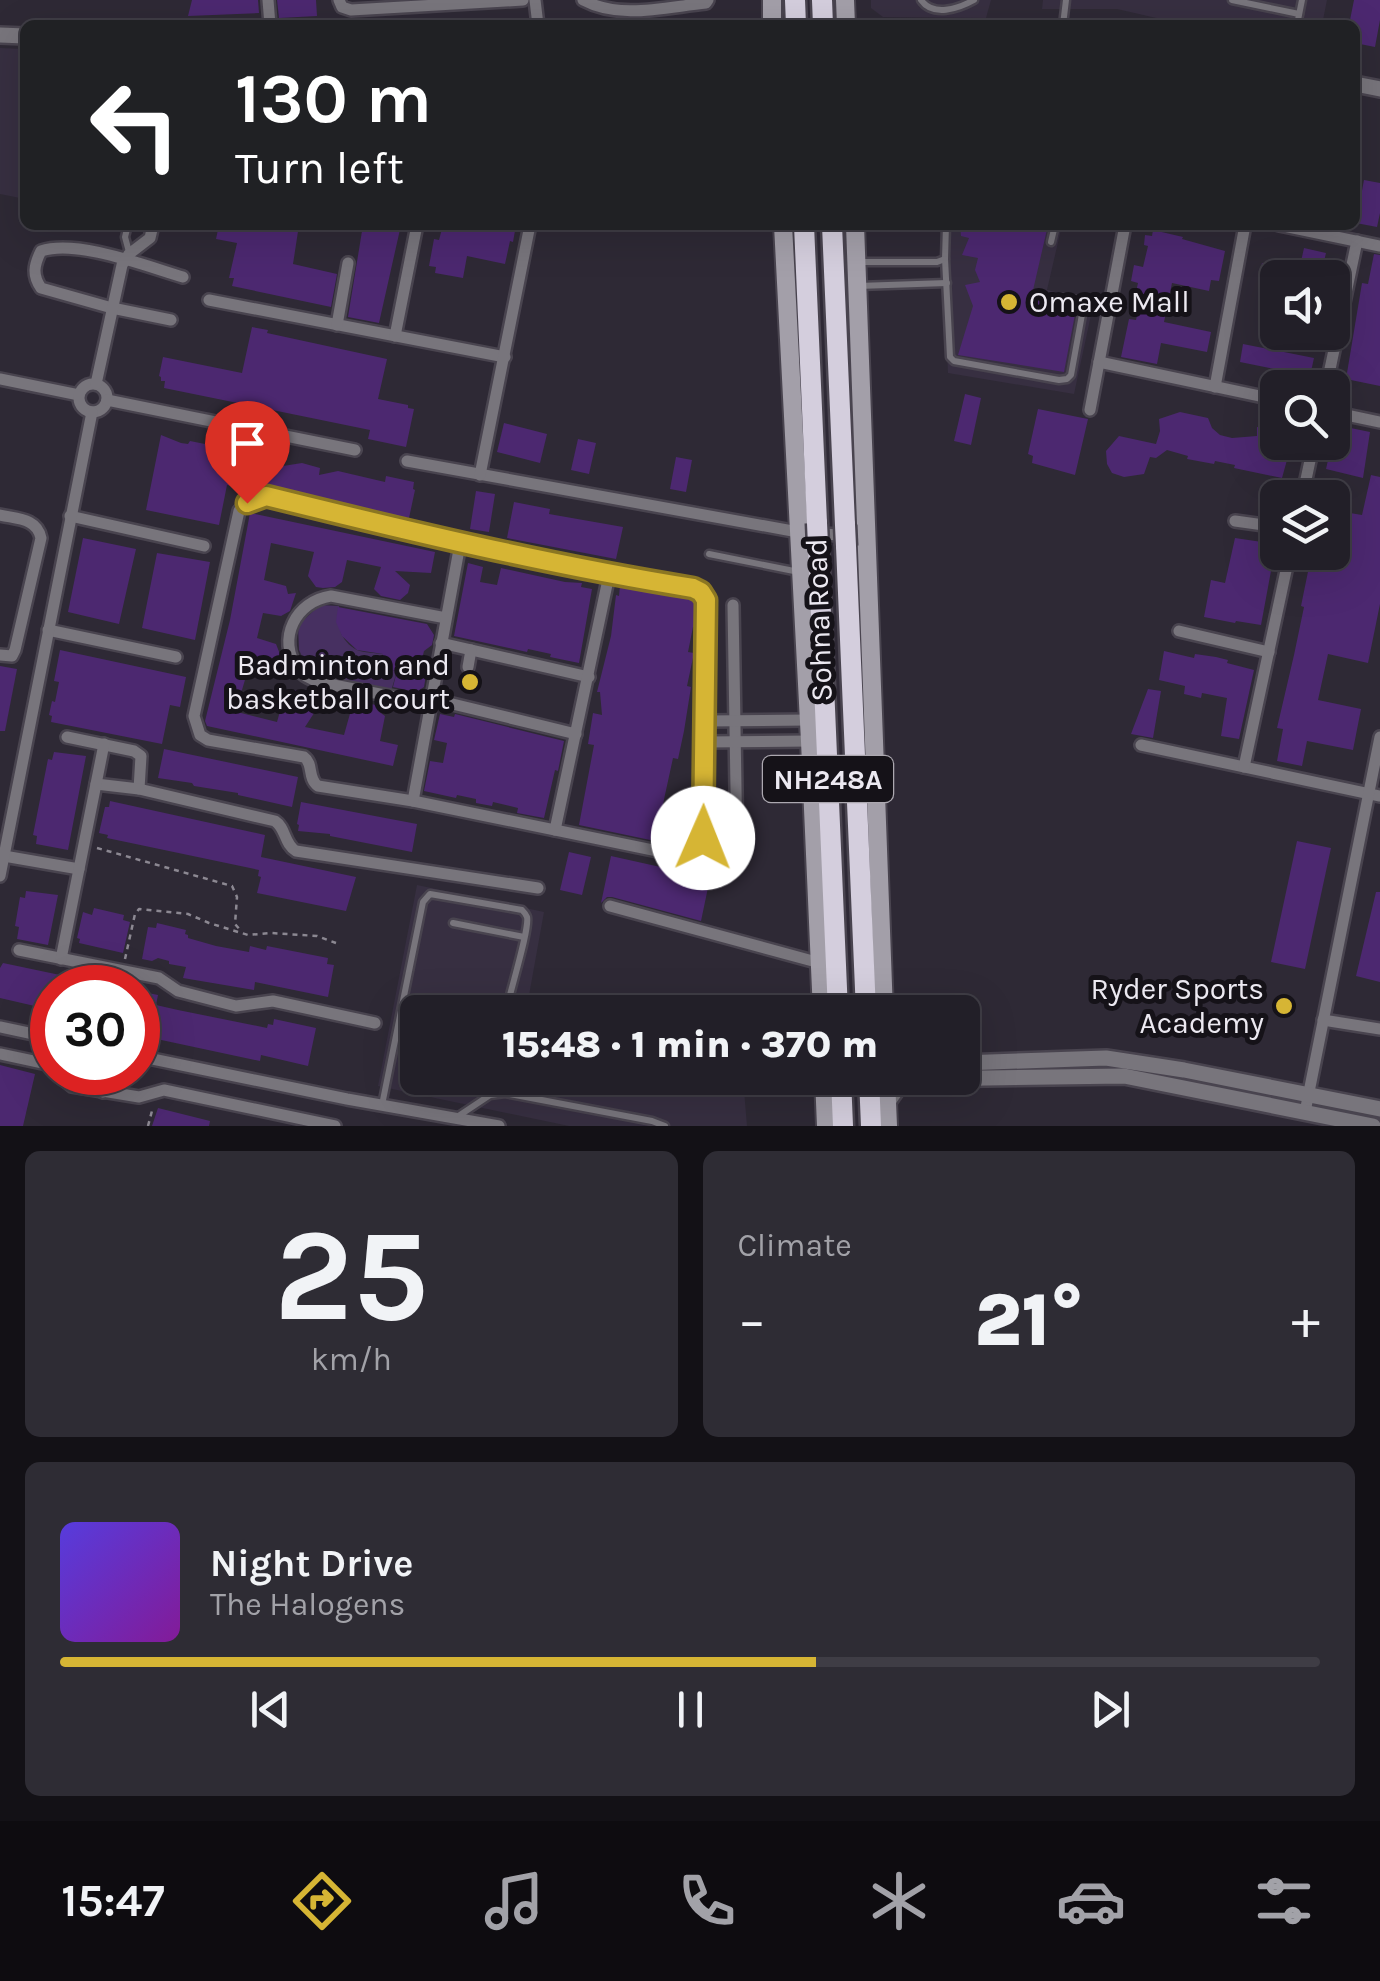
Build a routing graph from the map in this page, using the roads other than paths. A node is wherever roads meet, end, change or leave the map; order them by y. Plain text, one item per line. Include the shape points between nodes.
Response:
1 (340, 0) edge
2 (524, 0) edge
3 (582, 0) edge
4 (708, 0) edge
5 (921, 0) edge
6 (974, 0) edge
7 (1232, 0) edge
8 (1302, 0) edge
9 (496, 1) edge
10 (370, 4) edge
11 (1299, 14) junction
12 (1298, 20) edge
13 (128, 230) edge
14 (152, 230) edge
15 (415, 230) edge
16 (529, 230) edge
17 (783, 230) edge
18 (804, 230) edge
19 (832, 230) edge
20 (855, 230) edge
21 (946, 230) edge
22 (1053, 230) edge
23 (1124, 230) edge
24 (1244, 230) edge
25 (1304, 230) edge
26 (1358, 241) junction
27 (1051, 242) dead end
28 (1380, 246) edge
29 (127, 256) junction
30 (945, 260) junction
31 (857, 262) junction
32 (348, 263) dead end
33 (182, 277) dead end
34 (947, 283) junction
35 (858, 286) junction
36 (1062, 298) dead end
37 (209, 300) dead end
38 (112, 308) junction
39 (171, 320) dead end
40 (337, 325) junction
41 (395, 336) junction
42 (505, 356) junction
43 (1099, 362) junction
44 (1330, 370) edge
45 (0, 380) edge
46 (96, 384) junction
47 (1215, 387) junction
48 (78, 395) junction
49 (1260, 396) edge
50 (108, 400) junction
51 (1090, 410) dead end
52 (92, 412) junction
53 (1350, 416) edge
54 (1380, 422) edge
55 (356, 450) dead end
56 (406, 460) dead end
57 (480, 475) junction
58 (0, 515) edge
59 (70, 516) junction
60 (1235, 521) dead end
61 (1260, 524) edge
62 (811, 533) junction
63 (867, 537) junction
64 (460, 544) junction
65 (204, 546) dead end
66 (709, 554) dead end
67 (1286, 570) edge
68 (800, 573) junction
69 (609, 575) junction
70 (733, 605) dead end
71 (446, 618) junction
72 (48, 630) junction
73 (1179, 631) dead end
74 (442, 643) junction
75 (472, 650) junction
76 (1269, 652) junction
77 (0, 655) edge
78 (176, 657) dead end
79 (468, 668) dead end
80 (588, 677) junction
81 (431, 702) junction
82 (808, 720) junction
83 (704, 722) junction
84 (736, 722) junction
85 (576, 734) junction
86 (1380, 737) edge
87 (68, 738) dead end
88 (810, 741) junction
89 (704, 742) junction
90 (736, 742) junction
91 (104, 744) junction
92 (1140, 746) dead end
93 (1244, 767) junction
94 (96, 784) junction
95 (139, 789) junction
96 (1374, 795) edge
97 (413, 801) junction
98 (555, 830) junction
99 (4, 841) edge
100 (737, 850) dead end
101 (2, 865) edge
102 (79, 869) junction
103 (538, 888) dead end
104 (610, 906) dead end
105 (454, 924) dead end
106 (524, 937) junction
107 (19, 950) dead end
108 (61, 959) junction
109 (820, 963) junction
110 (510, 995) edge
111 (821, 995) edge
112 (837, 995) edge
113 (865, 995) edge
114 (883, 995) edge
115 (1324, 1020) junction
116 (375, 1023) dead end
117 (0, 1027) edge
118 (1380, 1029) edge
119 (30, 1033) edge
120 (0, 1054) edge
121 (30, 1060) edge
122 (160, 1060) edge
123 (1024, 1061) junction
124 (980, 1062) edge
125 (1024, 1079) junction
126 (160, 1091) edge
127 (1308, 1094) junction
128 (829, 1095) edge
129 (834, 1095) edge
130 (869, 1095) edge
131 (887, 1095) edge
132 (887, 1104) junction
133 (382, 1105) junction
134 (1380, 1109) edge
135 (1305, 1112) junction
136 (455, 1118) junction
137 (1327, 1121) edge
138 (335, 1126) edge
139 (499, 1126) edge
140 (664, 1126) edge
141 (826, 1126) edge
142 (843, 1126) edge
143 (871, 1126) edge
144 (888, 1126) edge
145 (1373, 1126) edge

1 - 10 street via 351,10
2 - 9 street
3 - 4 street via 624,12
5 - 6 lane via 935,11
7 - 11 lane
8 - 11 lane
9 - 10 street
11 - 12 lane
13 - 29 lane
14 - 29 street
15 - 41 street
16 - 42 street
17 - 62 main road
18 - 62 highway, Sohna Road / NH248A
19 - 113 highway, Sohna Road / NH248A, bridge
20 - 31 main road
21 - 30 lane
22 - 27 lane
23 - 43 street
24 - 47 street
25 - 26 street
26 - 28 street
26 - 44 street
29 - 33 street
29 - 38 street
29 - 38 street via 52,248 41,251 35,263 41,288
30 - 31 lane
30 - 34 lane
31 - 35 main road
32 - 40 street
34 - 35 lane
34 - 36 lane via 954,362 1058,380 1071,376 1084,309
35 - 63 main road
37 - 40 street
38 - 39 street
38 - 46 street
40 - 41 street
41 - 42 street
42 - 57 street
43 - 47 street
43 - 51 street
45 - 48 street
46 - 48 street
46 - 50 street
47 - 49 street
48 - 52 street
50 - 52 street
50 - 55 street
52 - 59 street
53 - 54 street
56 - 57 street
57 - 62 street
58 - 77 street via 32,522 41,538 15,650
59 - 65 street
59 - 72 street
60 - 61 street
62 - 63 street
62 - 68 main road
62 - 112 highway, Sohna Road / NH248A
63 - 114 main road
64 - 69 street
64 - 71 street
64 - 97 street via 266,496 247,503 239,511 194,716 208,740 304,757 318,786
66 - 68 lane
67 - 76 street
68 - 82 main road
69 - 80 street
69 - 83 street via 701,592
70 - 84 street
71 - 74 street
71 - 81 street via 331,596 300,610 290,636 296,667 318,682
72 - 78 street
72 - 99 street
73 - 76 street
74 - 75 street
74 - 81 street
75 - 79 street
75 - 80 street
76 - 93 street
80 - 85 street
81 - 85 street
81 - 97 street
82 - 84 street
82 - 88 main road
83 - 84 street
83 - 89 street
84 - 90 street
85 - 98 street
86 - 96 street
87 - 91 street
88 - 90 street
88 - 109 main road
89 - 90 street
89 - 98 street via 703,838 690,856
90 - 100 street
91 - 94 street
91 - 95 street via 140,756
92 - 93 street
93 - 96 street
94 - 95 street
94 - 102 street
95 - 103 street via 275,821 296,850
96 - 115 street
97 - 98 street
99 - 101 street
101 - 102 street
102 - 108 street
104 - 109 street
105 - 106 lane
106 - 110 lane
106 - 133 lane via 528,920 522,910 426,897
107 - 108 street
108 - 116 street via 158,978 178,991 236,1006 273,1001
109 - 111 main road
115 - 118 street
115 - 127 street
117 - 119 street
120 - 121 street
122 - 133 street
123 - 124 street
123 - 125 street
123 - 127 street via 1106,1058
125 - 132 street via 924,1080 899,1086
125 - 135 street via 1124,1076
126 - 138 street
127 - 134 street
127 - 135 street
128 - 141 main road
129 - 142 highway
130 - 143 highway
131 - 132 main road
132 - 144 main road
133 - 136 street
135 - 137 street
136 - 139 street
136 - 140 lane via 505,1093
137 - 145 street

